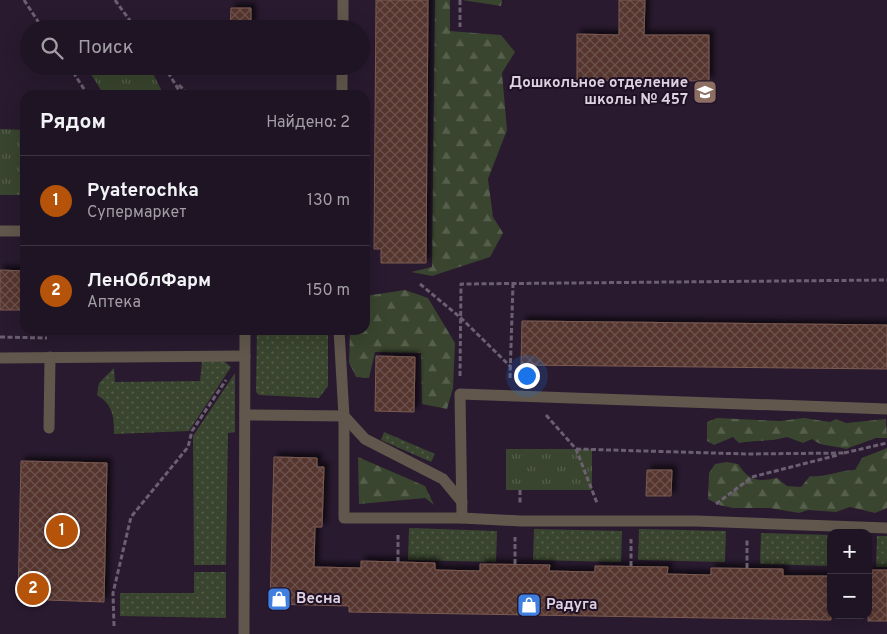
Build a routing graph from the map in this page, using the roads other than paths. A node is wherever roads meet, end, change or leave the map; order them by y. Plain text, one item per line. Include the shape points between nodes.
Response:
1 (343, 0) edge
2 (343, 20) edge
3 (342, 75) edge
4 (342, 90) edge
5 (0, 231) edge
6 (20, 231) edge
7 (245, 335) edge
8 (339, 335) edge
9 (244, 356) junction
10 (50, 357) junction
11 (0, 358) edge
12 (887, 408) edge
13 (245, 415) junction
14 (344, 416) junction
15 (49, 428) dead end
16 (462, 502) junction
17 (462, 518) junction
18 (885, 527) edge
19 (244, 634) edge

1 - 2 lane
3 - 4 lane
5 - 6 lane
7 - 9 lane
8 - 14 lane
9 - 10 lane
9 - 13 lane
10 - 11 lane
10 - 15 lane
12 - 16 lane via 460,394
13 - 14 lane
13 - 19 lane
14 - 16 lane via 365,439 443,479
14 - 17 lane via 344,518
16 - 17 lane
17 - 18 lane

